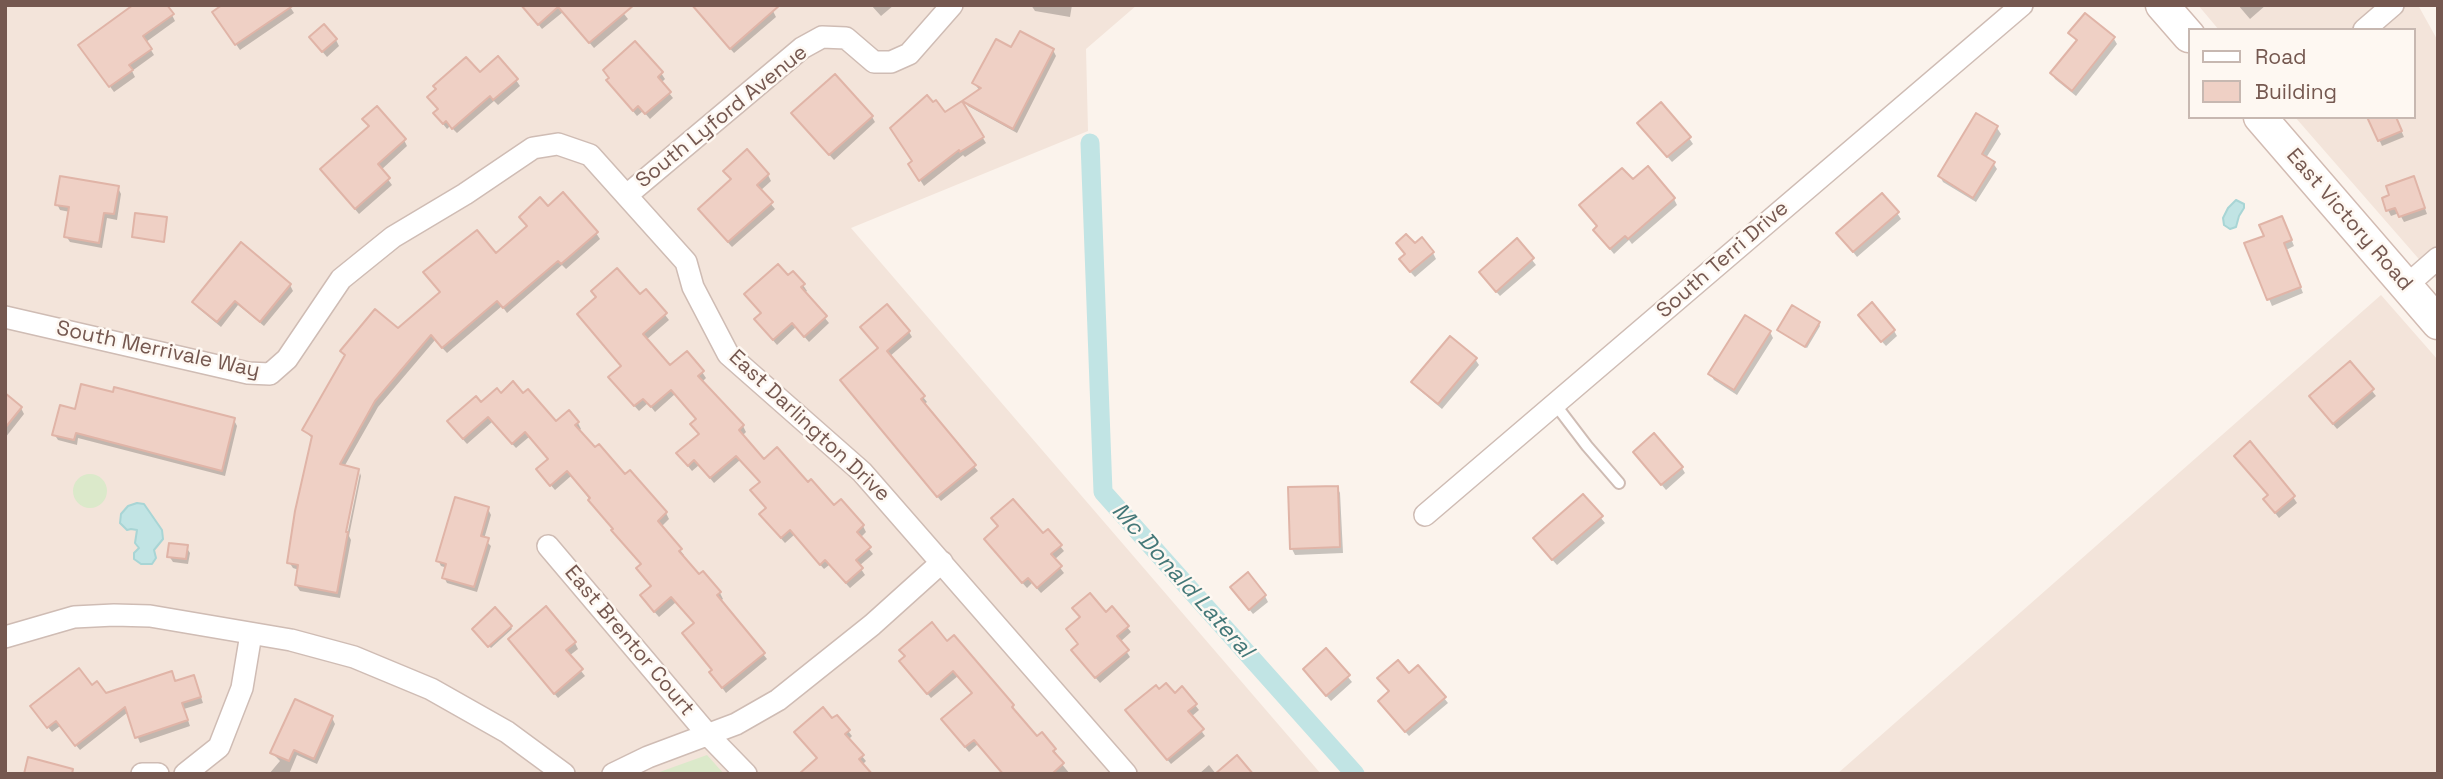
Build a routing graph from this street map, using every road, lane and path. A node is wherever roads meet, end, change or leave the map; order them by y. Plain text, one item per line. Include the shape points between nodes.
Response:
1 (953, 5) edge
2 (2022, 5) edge
3 (2162, 5) edge
4 (2393, 5) edge
5 (2366, 28) edge
6 (2188, 35) edge
7 (2262, 119) edge
8 (558, 144) joint
9 (627, 195) junction
10 (2438, 258) edge
11 (2406, 286) junction
12 (5, 317) edge
13 (2438, 323) edge
14 (1555, 404) junction
15 (1619, 483) dead end
16 (1425, 515) dead end
17 (548, 546) dead end
18 (942, 562) junction
19 (251, 634) junction
20 (5, 637) edge
21 (709, 736) junction
22 (142, 774) edge
23 (158, 774) edge
24 (185, 774) edge
25 (564, 774) edge
26 (613, 774) edge
27 (746, 774) edge
28 (1126, 774) edge

1 - 9 street, South Lyford Avenue via 909,54 891,62 874,62 846,38 822,37 802,48
2 - 14 street, South Terri Drive
3 - 6 main road
4 - 5 street
7 - 11 main road, East Victory Road
8 - 9 street, East Darlington Drive via 590,155
8 - 12 street, South Merrivale Way via 533,148 393,237 341,279 287,359 270,374 248,373
9 - 18 street, East Darlington Drive via 686,262 693,286 728,354 862,471
10 - 11 street
11 - 13 main road, East Victory Road
14 - 15 lane
14 - 16 street, South Terri Drive
17 - 21 street, East Brentor Court
18 - 21 street via 778,699
18 - 28 street, East Darlington Drive
19 - 20 street via 150,616 114,615 74,617
19 - 24 street via 242,688 219,747
19 - 25 street via 354,657 431,689 507,732
21 - 26 street
21 - 27 street, East Brentor Court
22 - 23 street

